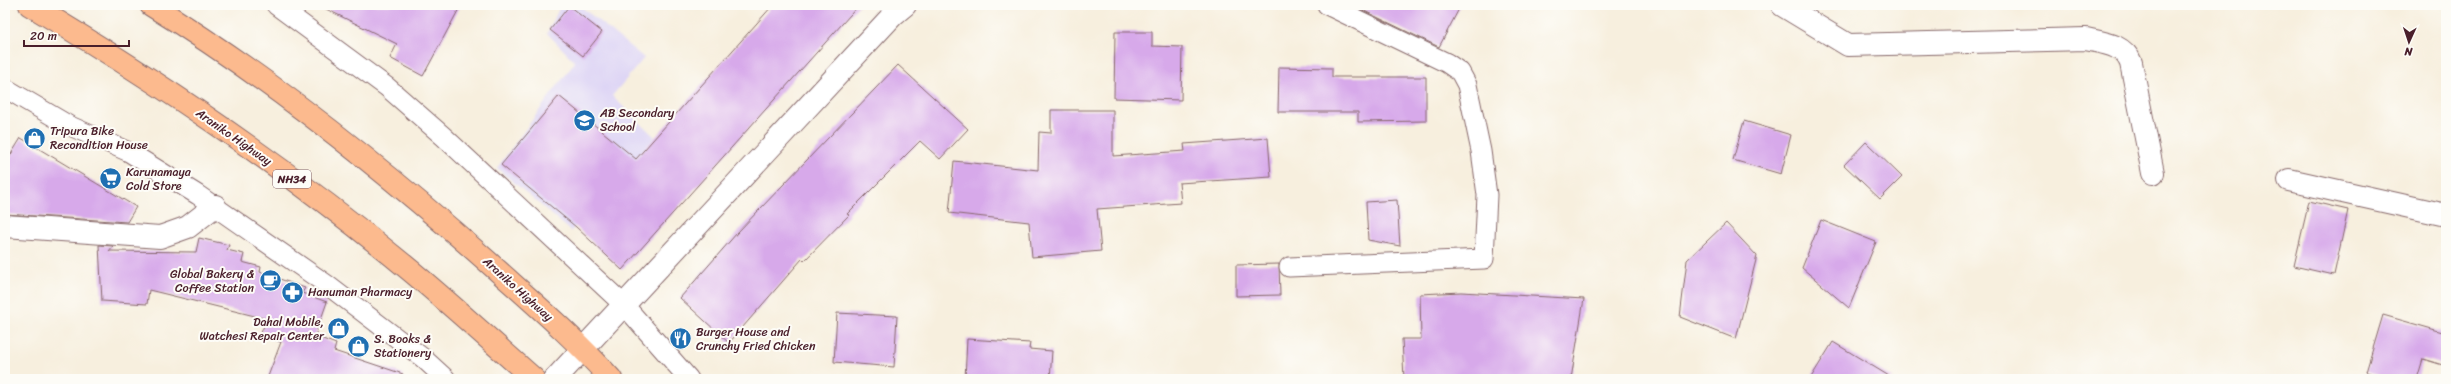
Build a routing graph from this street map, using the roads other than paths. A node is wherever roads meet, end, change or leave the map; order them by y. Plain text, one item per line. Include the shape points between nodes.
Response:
1 (30, 5) edge
2 (151, 5) edge
3 (276, 5) edge
4 (905, 5) edge
5 (1327, 5) edge
6 (1782, 5) edge
7 (5, 88) edge
8 (2153, 173) dead end
9 (2289, 180) dead end
10 (215, 206) junction
11 (2446, 215) edge
12 (5, 226) edge
13 (1289, 267) dead end
14 (624, 305) junction
15 (584, 348) junction
16 (446, 379) edge
17 (534, 379) edge
18 (555, 379) edge
19 (611, 379) edge
20 (689, 379) edge

1 - 17 highway, Araniko Highway / NH34 via 93,42 185,102 282,171 410,270
2 - 15 highway, Araniko Highway via 297,104 439,219
3 - 14 lane via 387,87 518,204
4 - 14 street
5 - 13 lane via 1447,63 1460,72 1467,85 1487,195 1484,259
6 - 8 street via 1848,45 2064,38 2086,39 2120,49 2128,55 2131,63
7 - 10 lane via 68,125 129,152
9 - 11 street
10 - 12 street via 188,227 160,237
10 - 16 lane via 326,284 423,358
14 - 15 street
14 - 20 lane
15 - 18 street
15 - 19 highway, Araniko Highway

